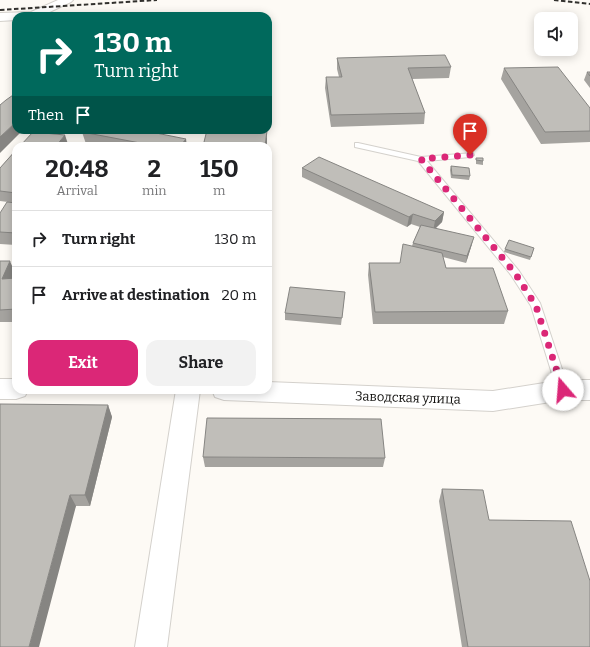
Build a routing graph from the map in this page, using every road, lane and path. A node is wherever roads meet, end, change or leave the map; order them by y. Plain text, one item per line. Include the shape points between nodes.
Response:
1 (67, 0) edge
2 (41, 12) edge
3 (12, 16) edge
4 (0, 17) edge
5 (358, 145) dead end
6 (470, 155) dead end
7 (421, 159) junction
8 (0, 389) edge
9 (12, 389) edge
10 (563, 390) junction
11 (590, 390) edge
12 (272, 392) edge
13 (187, 394) edge
14 (150, 647) edge

1 - 2 street
3 - 4 street
5 - 7 lane
6 - 7 lane
7 - 10 lane via 515,273 536,306
8 - 9 street
10 - 11 street, Заводская улица
10 - 12 street, Заводская улица via 494,401
13 - 14 street

